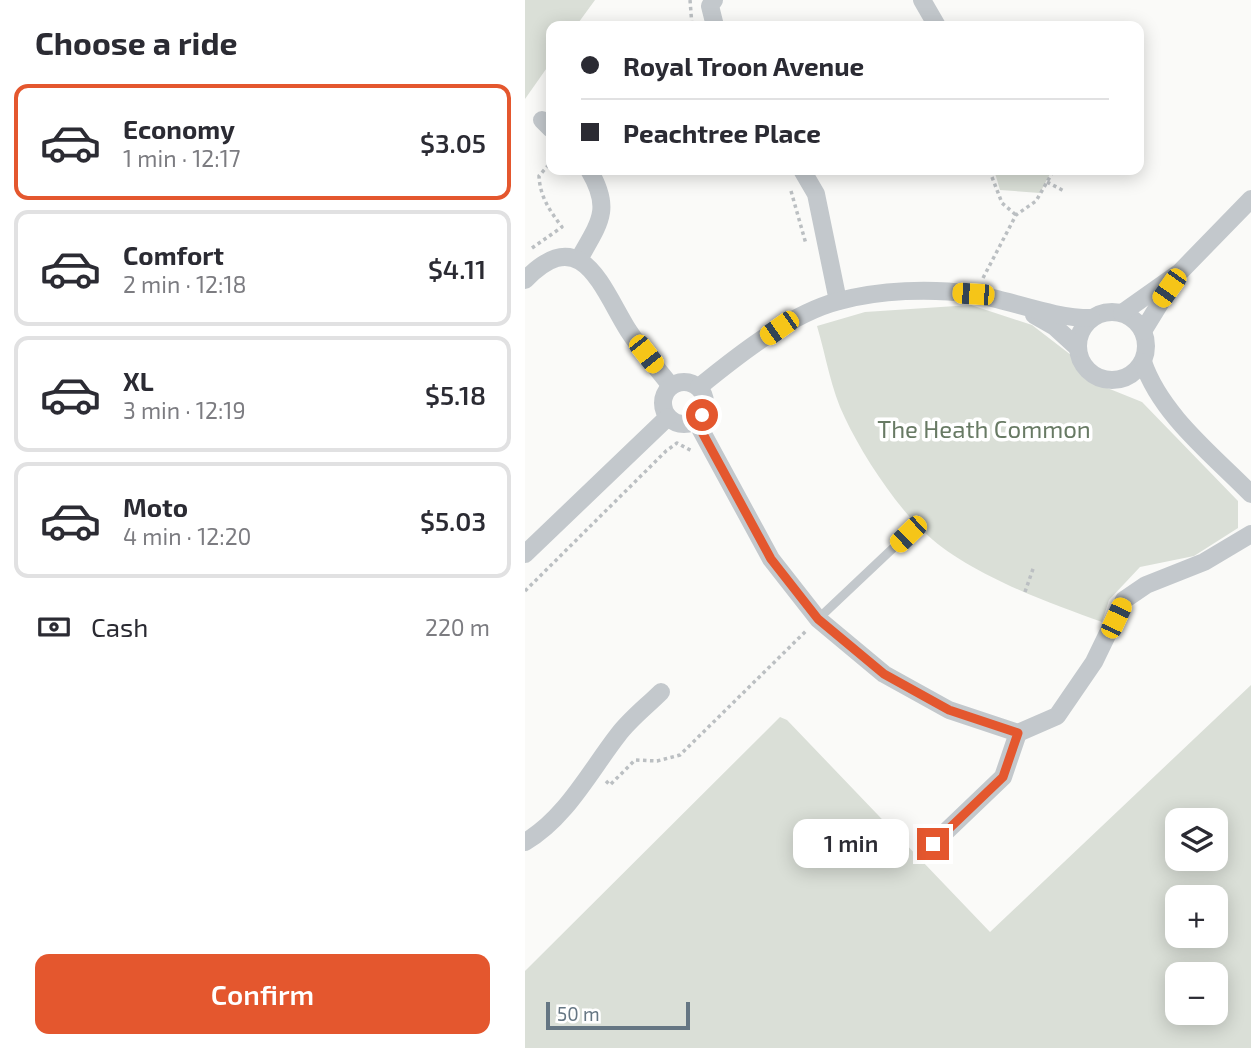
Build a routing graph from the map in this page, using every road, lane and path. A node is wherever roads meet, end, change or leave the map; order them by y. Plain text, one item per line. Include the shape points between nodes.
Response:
1 (690, 0) edge
2 (715, 0) edge
3 (922, 0) edge
4 (692, 21) edge
5 (714, 21) edge
6 (934, 21) edge
7 (546, 168) edge
8 (592, 175) edge
9 (805, 175) edge
10 (1051, 175) edge
11 (992, 177) dead end
12 (786, 180) dead end
13 (1047, 182) junction
14 (1064, 191) dead end
15 (1251, 200) edge
16 (1016, 215) junction
17 (806, 244) dead end
18 (527, 253) edge
19 (579, 259) junction
20 (1180, 272) junction
21 (525, 280) edge
22 (973, 294) junction
23 (838, 301) junction
24 (1019, 306) junction
25 (1122, 313) junction
26 (1091, 318) junction
27 (1143, 331) junction
28 (1078, 348) junction
29 (1143, 362) junction
30 (1124, 379) junction
31 (671, 386) junction
32 (699, 387) junction
33 (1166, 406) junction
34 (668, 417) junction
35 (696, 421) junction
36 (697, 458) dead end
37 (1251, 494) edge
38 (908, 534) dead end
39 (1251, 534) edge
40 (525, 554) edge
41 (1034, 566) dead end
42 (525, 591) edge
43 (1025, 592) dead end
44 (799, 621) dead end
45 (812, 625) junction
46 (661, 692) dead end
47 (1018, 733) junction
48 (595, 771) junction
49 (525, 842) edge
50 (933, 844) dead end

1 - 4 path
2 - 5 street via 710,6
3 - 6 street
7 - 18 path via 539,176 539,189 562,227
8 - 19 street via 603,192 602,220
9 - 23 street via 816,194
10 - 13 path
11 - 16 path via 1002,203
12 - 17 path
13 - 14 path
13 - 16 path via 1036,201
15 - 20 street
16 - 22 path
19 - 21 street via 559,256 537,267
19 - 31 street via 595,271 634,339
20 - 25 street
20 - 27 street
22 - 23 street via 923,290
22 - 24 street
23 - 32 street via 779,328
24 - 26 street via 1069,318
24 - 28 street via 1055,327
25 - 26 street
25 - 27 street
26 - 28 street via 1079,336
27 - 29 street
28 - 30 street via 1085,367 1094,375 1112,381
29 - 30 street
29 - 33 street
30 - 33 street
31 - 32 street via 685,381
31 - 34 street via 663,403
32 - 35 street via 705,408
33 - 37 street
34 - 35 street via 681,424
34 - 40 street
35 - 45 street
36 - 42 path via 677,443 666,451
38 - 45 lane
39 - 47 street via 1124,600 1094,663 1057,716
41 - 43 path
44 - 45 path
45 - 47 street via 884,674 949,710
45 - 48 path via 680,755 635,760 610,785
46 - 48 street via 619,734
47 - 50 street via 1003,777
48 - 49 street via 537,835

